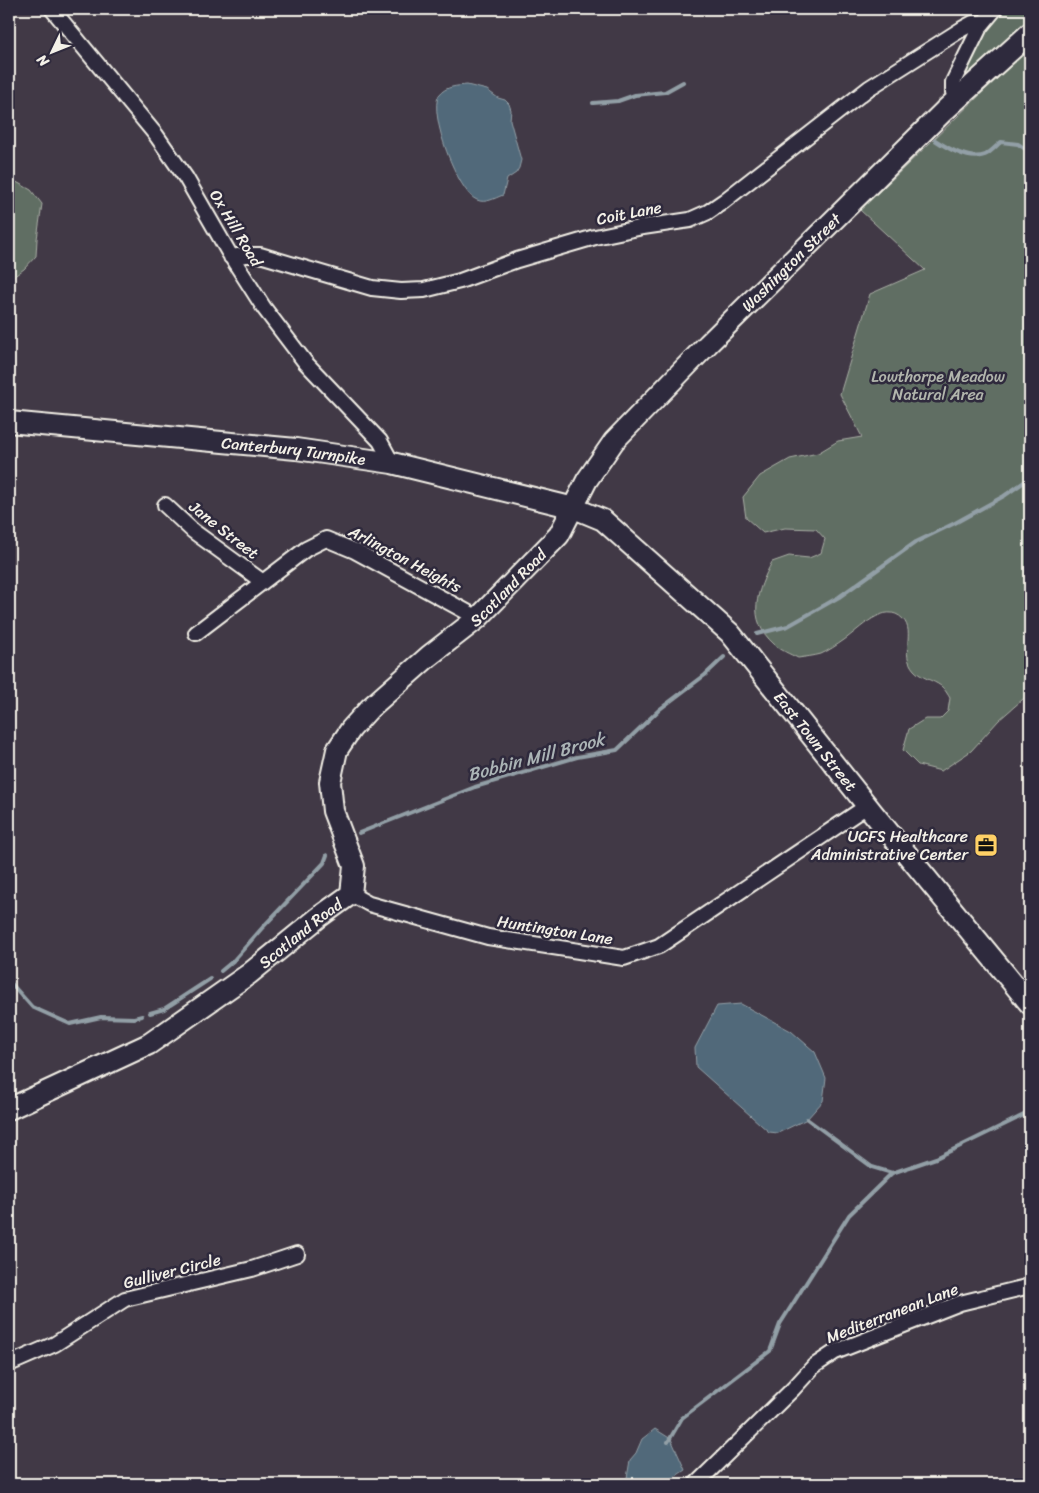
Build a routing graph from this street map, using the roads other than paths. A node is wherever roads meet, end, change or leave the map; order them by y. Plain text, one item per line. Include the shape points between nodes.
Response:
1 (52, 9) edge
2 (995, 9) edge
3 (983, 22) junction
4 (1030, 33) edge
5 (956, 100) junction
6 (232, 257) junction
7 (9, 422) edge
8 (392, 463) junction
9 (165, 505) dead end
10 (574, 508) junction
11 (263, 582) junction
12 (478, 618) junction
13 (196, 633) dead end
14 (867, 806) junction
15 (351, 894) junction
16 (1030, 1004) edge
17 (9, 1109) edge
18 (296, 1254) dead end
19 (1030, 1286) edge
20 (9, 1364) edge
21 (696, 1484) edge

1 - 6 street, Ox Hill Road via 156,135 186,178
2 - 3 street
3 - 5 street via 953,82
3 - 6 street, Coit Lane via 962,29 878,81 724,201 690,220 595,237 424,290 372,288 260,255
4 - 5 street, Washington Street
5 - 10 street, Washington Street via 614,441
6 - 8 street, Ox Hill Road via 264,308 305,362 380,441
7 - 8 street, Canterbury Turnpike via 296,449
8 - 10 street, Canterbury Turnpike
9 - 11 street, Jane Street via 193,531
10 - 12 street, Scotland Road via 559,535
10 - 14 street, East Town Street via 603,520 730,634
11 - 12 street, Arlington Heights via 311,546 328,539
11 - 13 street, Arlington Heights
12 - 15 street, Scotland Road via 370,708 337,750 330,782 333,811 354,866
14 - 15 street, Huntington Lane via 659,946 624,958 488,937 369,904
14 - 16 street, East Town Street
15 - 17 street, Scotland Road via 249,974 149,1044
18 - 20 street, Gulliver Circle via 252,1269 125,1299 55,1344
19 - 21 street, Mediterranean Lane via 960,1303 835,1352 814,1366

